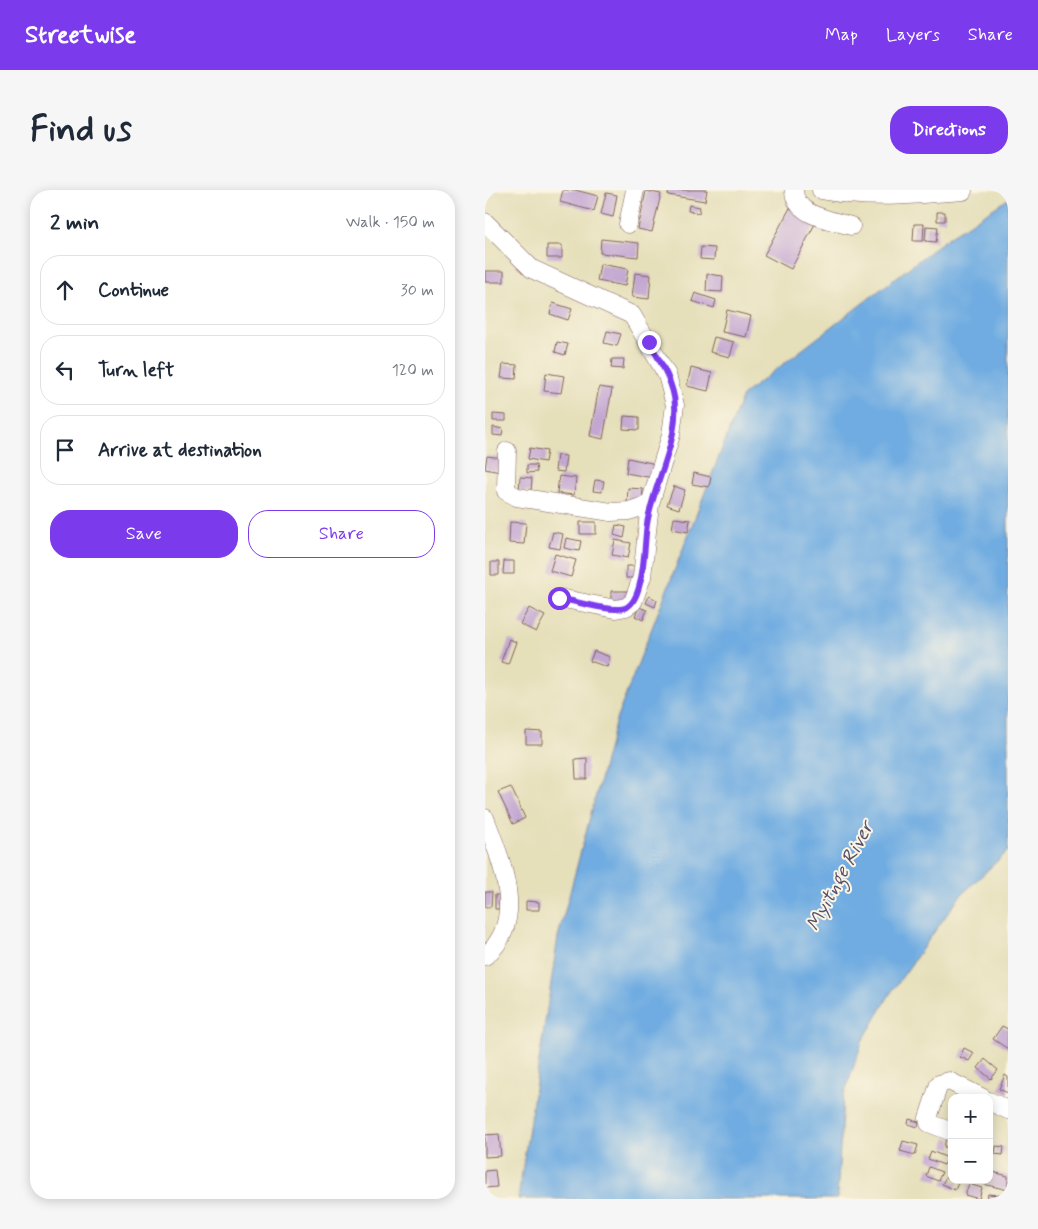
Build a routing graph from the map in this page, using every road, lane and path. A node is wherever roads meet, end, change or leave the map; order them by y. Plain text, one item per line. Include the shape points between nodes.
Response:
1 (635, 190) edge
2 (794, 190) edge
3 (821, 190) edge
4 (963, 191) edge
5 (485, 222) edge
6 (627, 224) dead end
7 (851, 226) dead end
8 (507, 451) dead end
9 (650, 504) junction
10 (559, 598) dead end
11 (485, 818) edge
12 (491, 845) edge
13 (485, 957) edge
14 (975, 1094) edge
15 (993, 1103) edge
16 (1008, 1110) edge
17 (948, 1130) edge

1 - 6 street
2 - 7 street via 794,198 801,208
3 - 4 street via 848,196 884,198
5 - 9 street via 532,269 632,315 640,325 667,375 675,405 671,435
8 - 9 street via 506,491 517,497 611,512 629,511
9 - 10 street via 642,577 633,602 616,609
11 - 12 street
12 - 13 street via 509,906 498,943
14 - 17 street via 949,1081 939,1084 928,1118 929,1123
15 - 16 street

